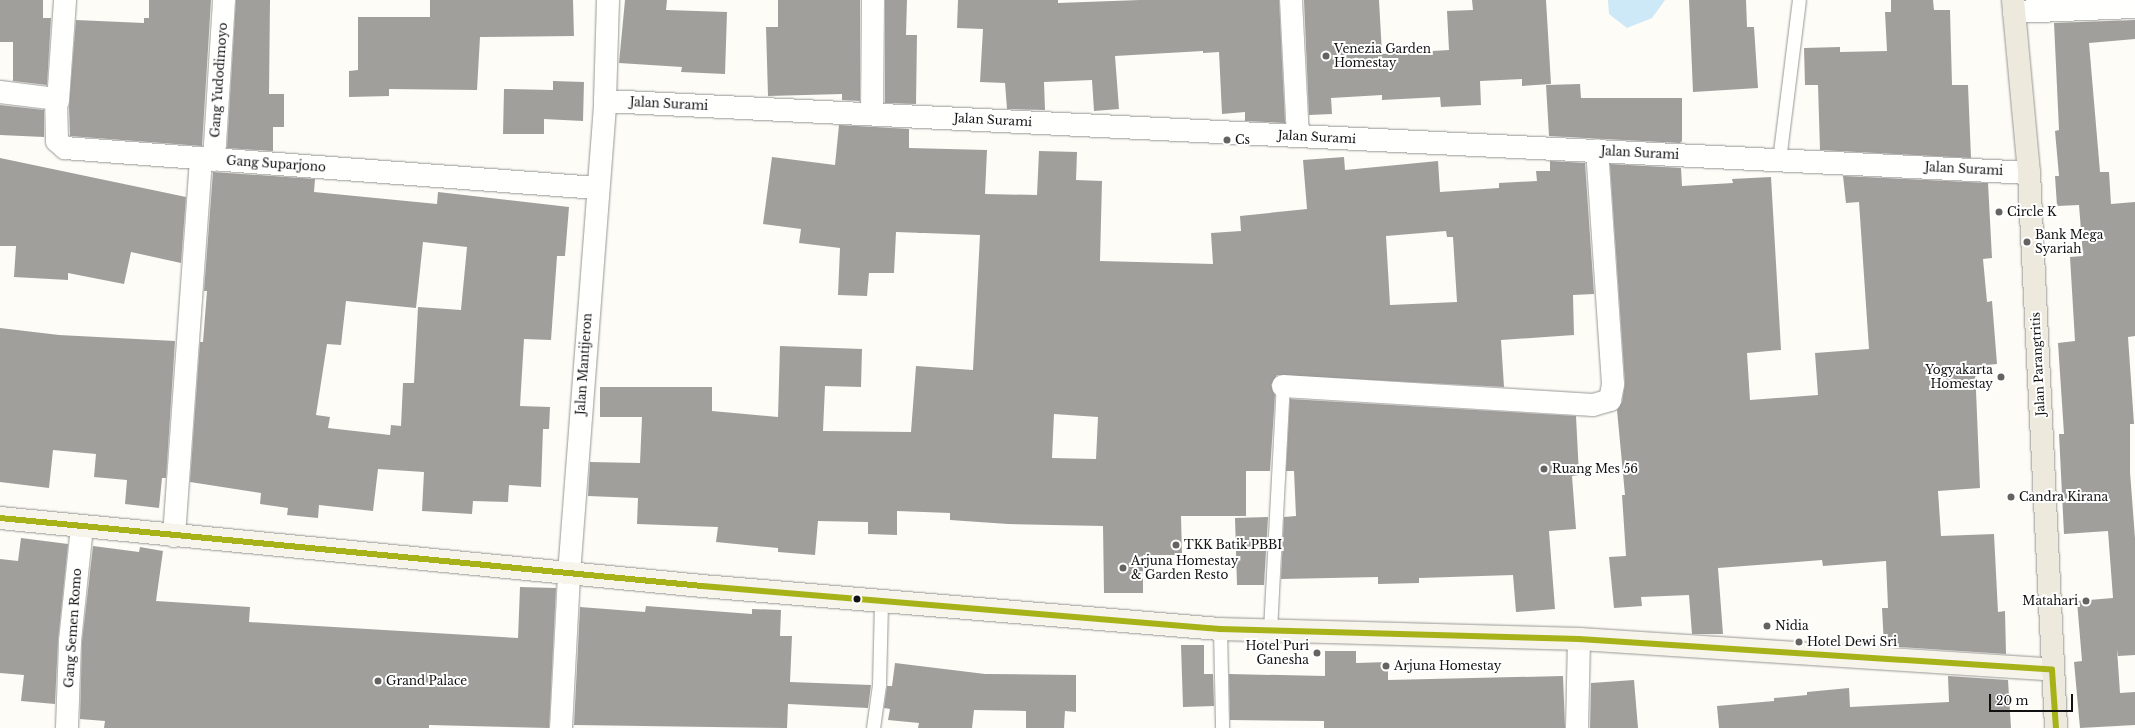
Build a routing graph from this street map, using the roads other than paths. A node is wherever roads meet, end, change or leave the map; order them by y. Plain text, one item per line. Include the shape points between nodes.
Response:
1 (65, 0) edge
2 (224, 0) edge
3 (608, 0) edge
4 (873, 0) edge
5 (1290, 0) edge
6 (1799, 0) edge
7 (2013, 6) edge
8 (2135, 7) edge
9 (0, 92) edge
10 (58, 101) junction
11 (605, 101) junction
12 (872, 114) junction
13 (1298, 136) junction
14 (1597, 151) junction
15 (207, 159) junction
16 (1779, 160) junction
17 (2029, 173) junction
18 (597, 188) junction
19 (1283, 386) joint
20 (0, 518) edge
21 (82, 527) junction
22 (174, 536) junction
23 (569, 574) junction
24 (881, 601) junction
25 (1220, 629) junction
26 (1270, 630) junction
27 (1579, 639) junction
28 (2052, 670) junction
29 (67, 728) edge
30 (561, 728) edge
31 (873, 728) edge
32 (1222, 728) edge
33 (1577, 728) edge
34 (2056, 728) edge

1 - 10 street
2 - 15 street, Gang Yudodimoyo
3 - 11 street, Jalan Mantijeron
4 - 12 street
5 - 13 street
6 - 16 lane
7 - 8 street
7 - 17 main road, Jalan Parangtritis
9 - 10 street via 54,98
10 - 15 street, Gang Suparjono via 57,141 65,148
11 - 12 street, Jalan Surami
11 - 18 street, Jalan Mantijeron
12 - 13 street, Jalan Surami
13 - 14 street, Jalan Surami
14 - 16 street, Jalan Surami
14 - 19 street via 1614,384 1610,400 1593,405
15 - 18 street, Gang Suparjono
15 - 22 street, Gang Yudodimoyo
16 - 17 street, Jalan Surami
17 - 28 main road, Jalan Parangtritis
18 - 23 street, Jalan Mantijeron
19 - 26 lane
20 - 21 main road
21 - 22 main road
21 - 29 street, Gang Semen Romo via 70,641
22 - 23 main road
23 - 24 main road
23 - 30 street, Jalan Mantijeron
24 - 25 main road
24 - 31 lane via 879,686
25 - 26 main road
25 - 32 lane
26 - 27 main road
27 - 28 main road
27 - 33 street
28 - 34 main road, Jalan Parangtritis

